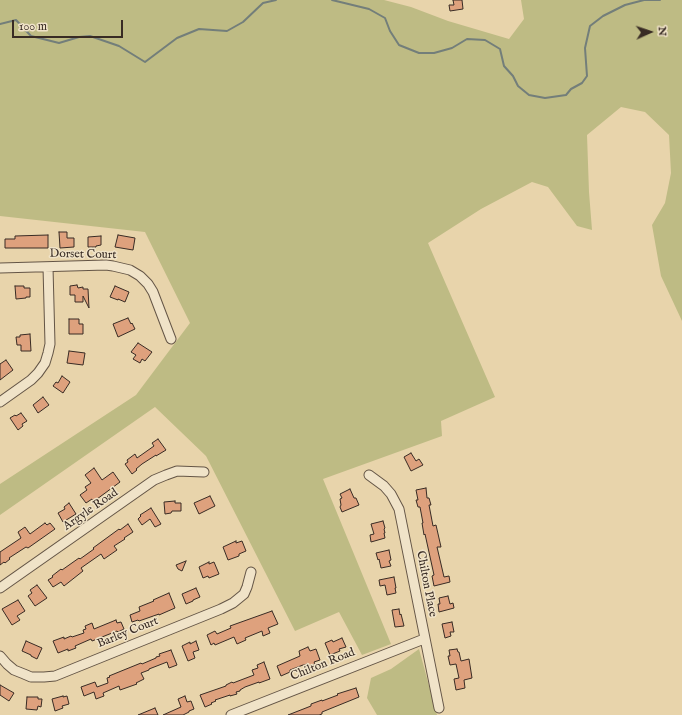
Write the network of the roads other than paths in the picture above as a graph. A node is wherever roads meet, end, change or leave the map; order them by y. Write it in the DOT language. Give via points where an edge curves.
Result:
graph roads {
  1 [pos="48,267"];
  2 [pos="0,268"];
  3 [pos="171,339"];
  4 [pos="0,402"];
  5 [pos="204,472"];
  6 [pos="369,475"];
  7 [pos="252,572"];
  8 [pos="0,588"];
  9 [pos="424,639"];
  10 [pos="0,656"];
  11 [pos="439,708"];
  12 [pos="231,715"];
  1 -- 2 [label="street, Dorset Court"];
  1 -- 3 [label="street, Dorset Court" via="113,266 134,272 153,292"];
  1 -- 4 [label="street" via="50,344 45,363 30,380"];
  5 -- 8 [label="street, Argyle Road" via="177,472 154,480"];
  6 -- 9 [label="street, Chilton Place" via="384,486 399,509"];
  7 -- 10 [label="street, Barley Court" via="244,594 221,609 55,676 31,677 14,670"];
  9 -- 11 [label="street, Chilton Place"];
  9 -- 12 [label="street, Chilton Road"];
}
